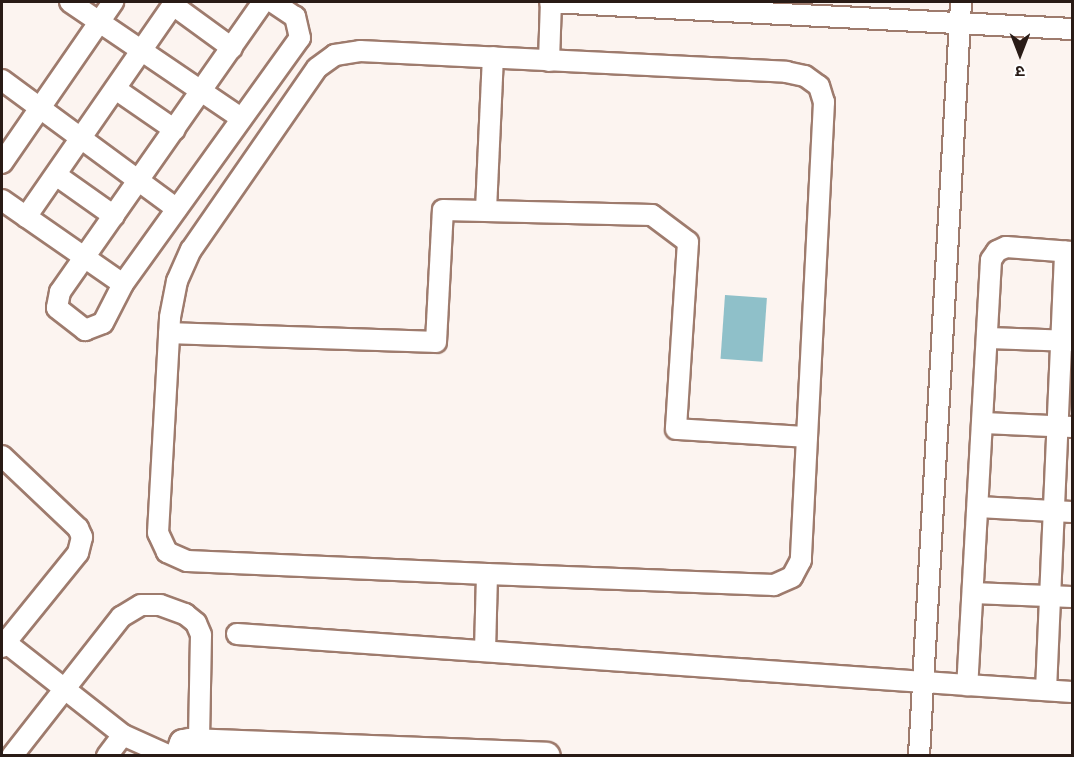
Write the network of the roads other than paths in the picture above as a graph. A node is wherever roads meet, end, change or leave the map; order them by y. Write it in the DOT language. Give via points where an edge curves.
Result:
graph roads {
  1 [pos="70,2"];
  2 [pos="113,2"];
  3 [pos="263,2"];
  4 [pos="273,2"];
  5 [pos="550,2"];
  6 [pos="962,2"];
  7 [pos="174,3"];
  8 [pos="99,22"];
  9 [pos="960,24"];
  10 [pos="1072,29"];
  11 [pos="232,48"];
  12 [pos="144,52"];
  13 [pos="493,57"];
  14 [pos="549,61"];
  15 [pos="2,80"];
  16 [pos="117,90"];
  17 [pos="202,92"];
  18 [pos="39,107"];
  19 [pos="241,118"];
  20 [pos="175,130"];
  21 [pos="81,139"];
  22 [pos="2,163"];
  23 [pos="56,175"];
  24 [pos="139,181"];
  25 [pos="2,200"];
  26 [pos="177,209"];
  27 [pos="486,210"];
  28 [pos="114,216"];
  29 [pos="26,217"];
  30 [pos="1069,252"];
  31 [pos="85,258"];
  32 [pos="123,284"];
  33 [pos="169,333"];
  34 [pos="989,338"];
  35 [pos="1067,340"];
  36 [pos="984,423"];
  37 [pos="1065,427"];
  38 [pos="807,437"];
  39 [pos="2,456"];
  40 [pos="978,507"];
  41 [pos="1063,511"];
  42 [pos="487,574"];
  43 [pos="973,593"];
  44 [pos="1049,596"];
  45 [pos="1072,597"];
  46 [pos="237,634"];
  47 [pos="5,636"];
  48 [pos="485,651"];
  49 [pos="923,681"];
  50 [pos="967,686"];
  51 [pos="65,688"];
  52 [pos="1046,690"];
  53 [pos="1072,692"];
  54 [pos="123,735"];
  55 [pos="189,749"];
  56 [pos="12,756"];
  57 [pos="107,756"];
  58 [pos="170,756"];
  59 [pos="546,756"];
  60 [pos="919,756"];
  1 -- 8 [label="street"];
  2 -- 8 [label="street"];
  3 -- 11 [label="street"];
  4 -- 19 [label="street" via="295,17 300,38"];
  5 -- 9 [label="street"];
  5 -- 14 [label="street"];
  6 -- 9 [label="street"];
  7 -- 11 [label="street"];
  7 -- 12 [label="street"];
  8 -- 12 [label="street"];
  8 -- 18 [label="street"];
  9 -- 10 [label="street"];
  9 -- 49 [label="street"];
  11 -- 17 [label="street"];
  12 -- 16 [label="street"];
  12 -- 17 [label="street"];
  13 -- 14 [label="street"];
  13 -- 27 [label="street"];
  13 -- 33 [label="street" via="360,51 335,55 317,68 191,250 177,281"];
  14 -- 38 [label="street" via="786,72 805,76 819,86 824,102"];
  15 -- 18 [label="street"];
  16 -- 20 [label="street"];
  16 -- 21 [label="street"];
  17 -- 19 [label="street"];
  17 -- 20 [label="street"];
  18 -- 21 [label="street"];
  18 -- 22 [label="street"];
  19 -- 26 [label="street"];
  20 -- 24 [label="street"];
  21 -- 23 [label="street"];
  21 -- 24 [label="street"];
  23 -- 28 [label="street"];
  23 -- 29 [label="street"];
  24 -- 26 [label="street"];
  24 -- 28 [label="street"];
  25 -- 29 [label="street"];
  26 -- 32 [label="street"];
  27 -- 33 [label="street" via="443,210 436,342"];
  27 -- 38 [label="street" via="652,215 688,242 676,429"];
  28 -- 31 [label="street"];
  29 -- 31 [label="street"];
  30 -- 34 [label="street" via="1006,247 996,251 991,260"];
  30 -- 35 [label="street"];
  31 -- 32 [label="street"];
  31 -- 32 [label="street" via="60,292 57,309 63,315 85,330 96,328"];
  33 -- 42 [label="street" via="158,533 167,552 187,561"];
  34 -- 35 [label="street"];
  34 -- 36 [label="street"];
  35 -- 37 [label="street"];
  36 -- 37 [label="street"];
  36 -- 40 [label="street"];
  37 -- 41 [label="street"];
  38 -- 42 [label="street" via="801,560 792,577 774,585"];
  39 -- 47 [label="street" via="78,528 82,537 78,553"];
  40 -- 41 [label="street"];
  40 -- 43 [label="street"];
  41 -- 44 [label="street"];
  42 -- 48 [label="street"];
  43 -- 44 [label="street"];
  43 -- 50 [label="street"];
  44 -- 45 [label="street"];
  44 -- 52 [label="street"];
  46 -- 48 [label="street"];
  47 -- 51 [label="street"];
  48 -- 49 [label="street"];
  49 -- 50 [label="street"];
  49 -- 60 [label="street"];
  50 -- 52 [label="street"];
  51 -- 54 [label="street"];
  51 -- 55 [label="street" via="130,609 141,604 160,605 185,614 196,623 201,635"];
  51 -- 56 [label="street"];
  52 -- 53 [label="street"];
  54 -- 57 [label="street"];
  54 -- 58 [label="street"];
  55 -- 59 [label="street"];
}
